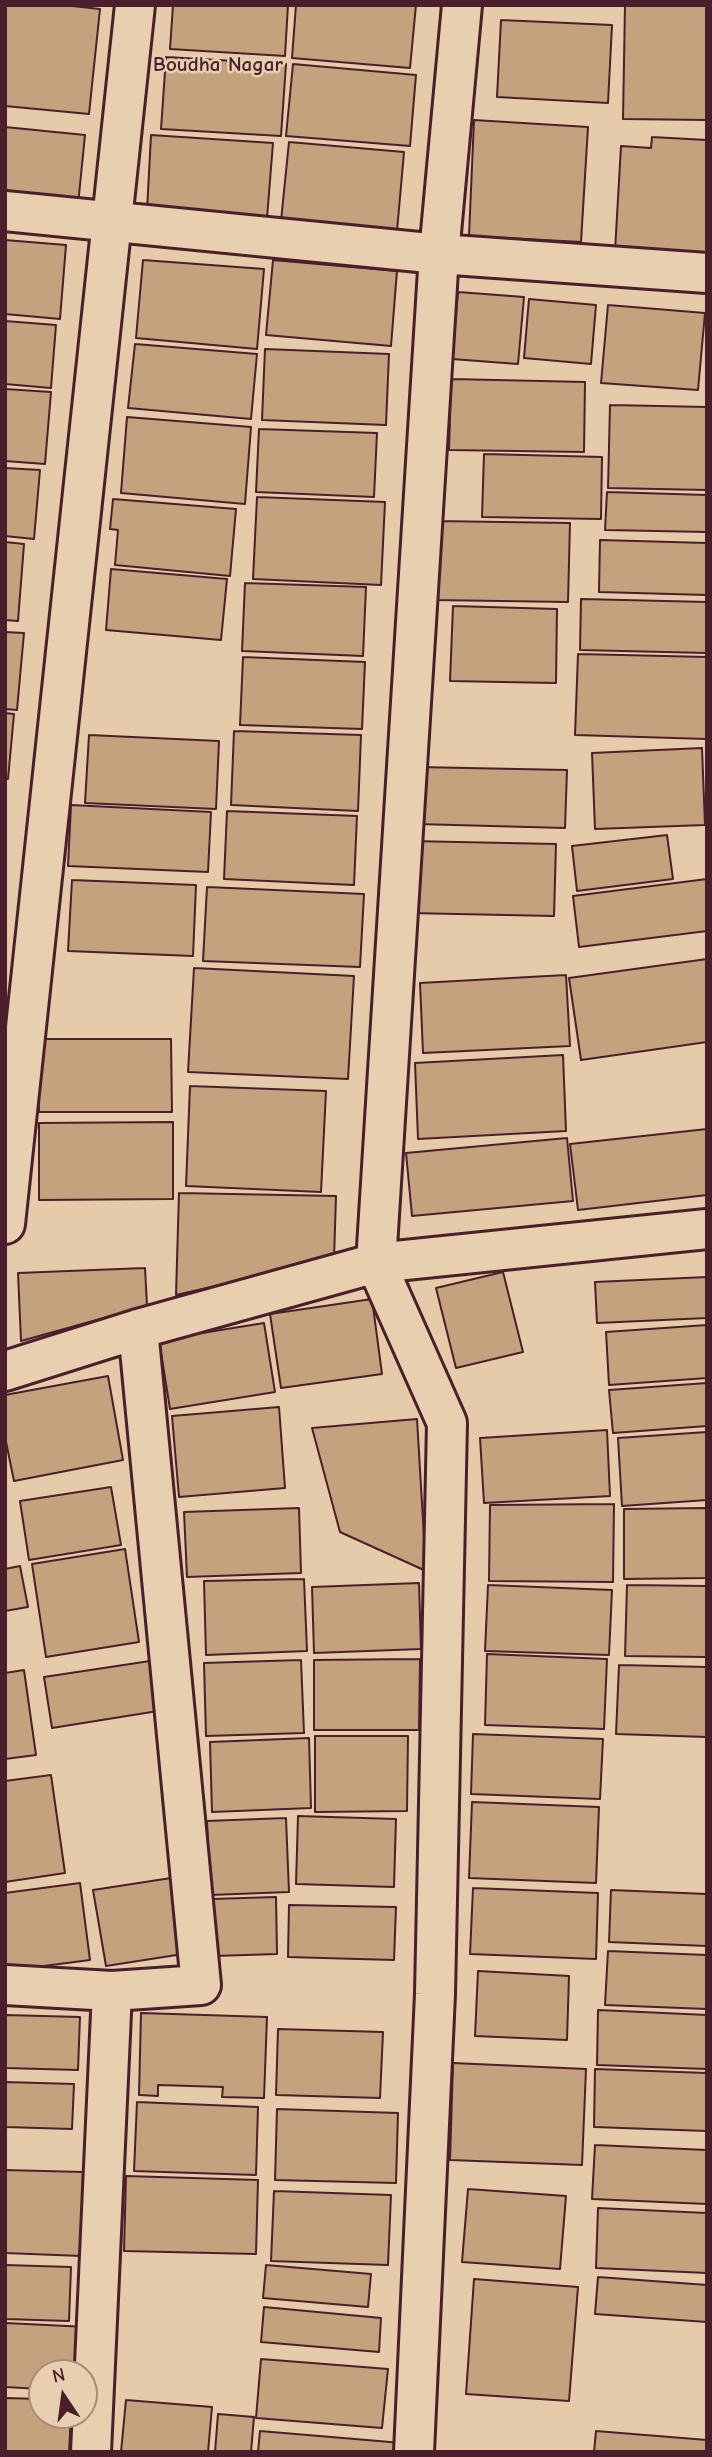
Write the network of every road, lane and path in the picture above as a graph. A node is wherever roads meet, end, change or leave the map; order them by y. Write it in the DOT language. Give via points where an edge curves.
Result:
graph roads {
  1 [pos="135,5"];
  2 [pos="462,5"];
  3 [pos="5,211"];
  4 [pos="113,220"];
  5 [pos="439,254"];
  6 [pos="707,273"];
  7 [pos="5,1224"];
  8 [pos="707,1229"];
  9 [pos="376,1263"];
  10 [pos="138,1329"];
  11 [pos="5,1371"];
  12 [pos="5,1985"];
  13 [pos="112,1991"];
  14 [pos="90,2452"];
  15 [pos="414,2452"];
  1 -- 4 [label="street"];
  2 -- 5 [label="street"];
  3 -- 4 [label="street"];
  4 -- 5 [label="street"];
  4 -- 7 [label="street"];
  5 -- 6 [label="street"];
  5 -- 9 [label="street"];
  8 -- 9 [label="street"];
  9 -- 10 [label="street"];
  9 -- 15 [label="street" via="447,1423 435,1994"];
  10 -- 11 [label="street"];
  10 -- 13 [label="street" via="201,1985"];
  12 -- 13 [label="street"];
  13 -- 14 [label="street"];
}
